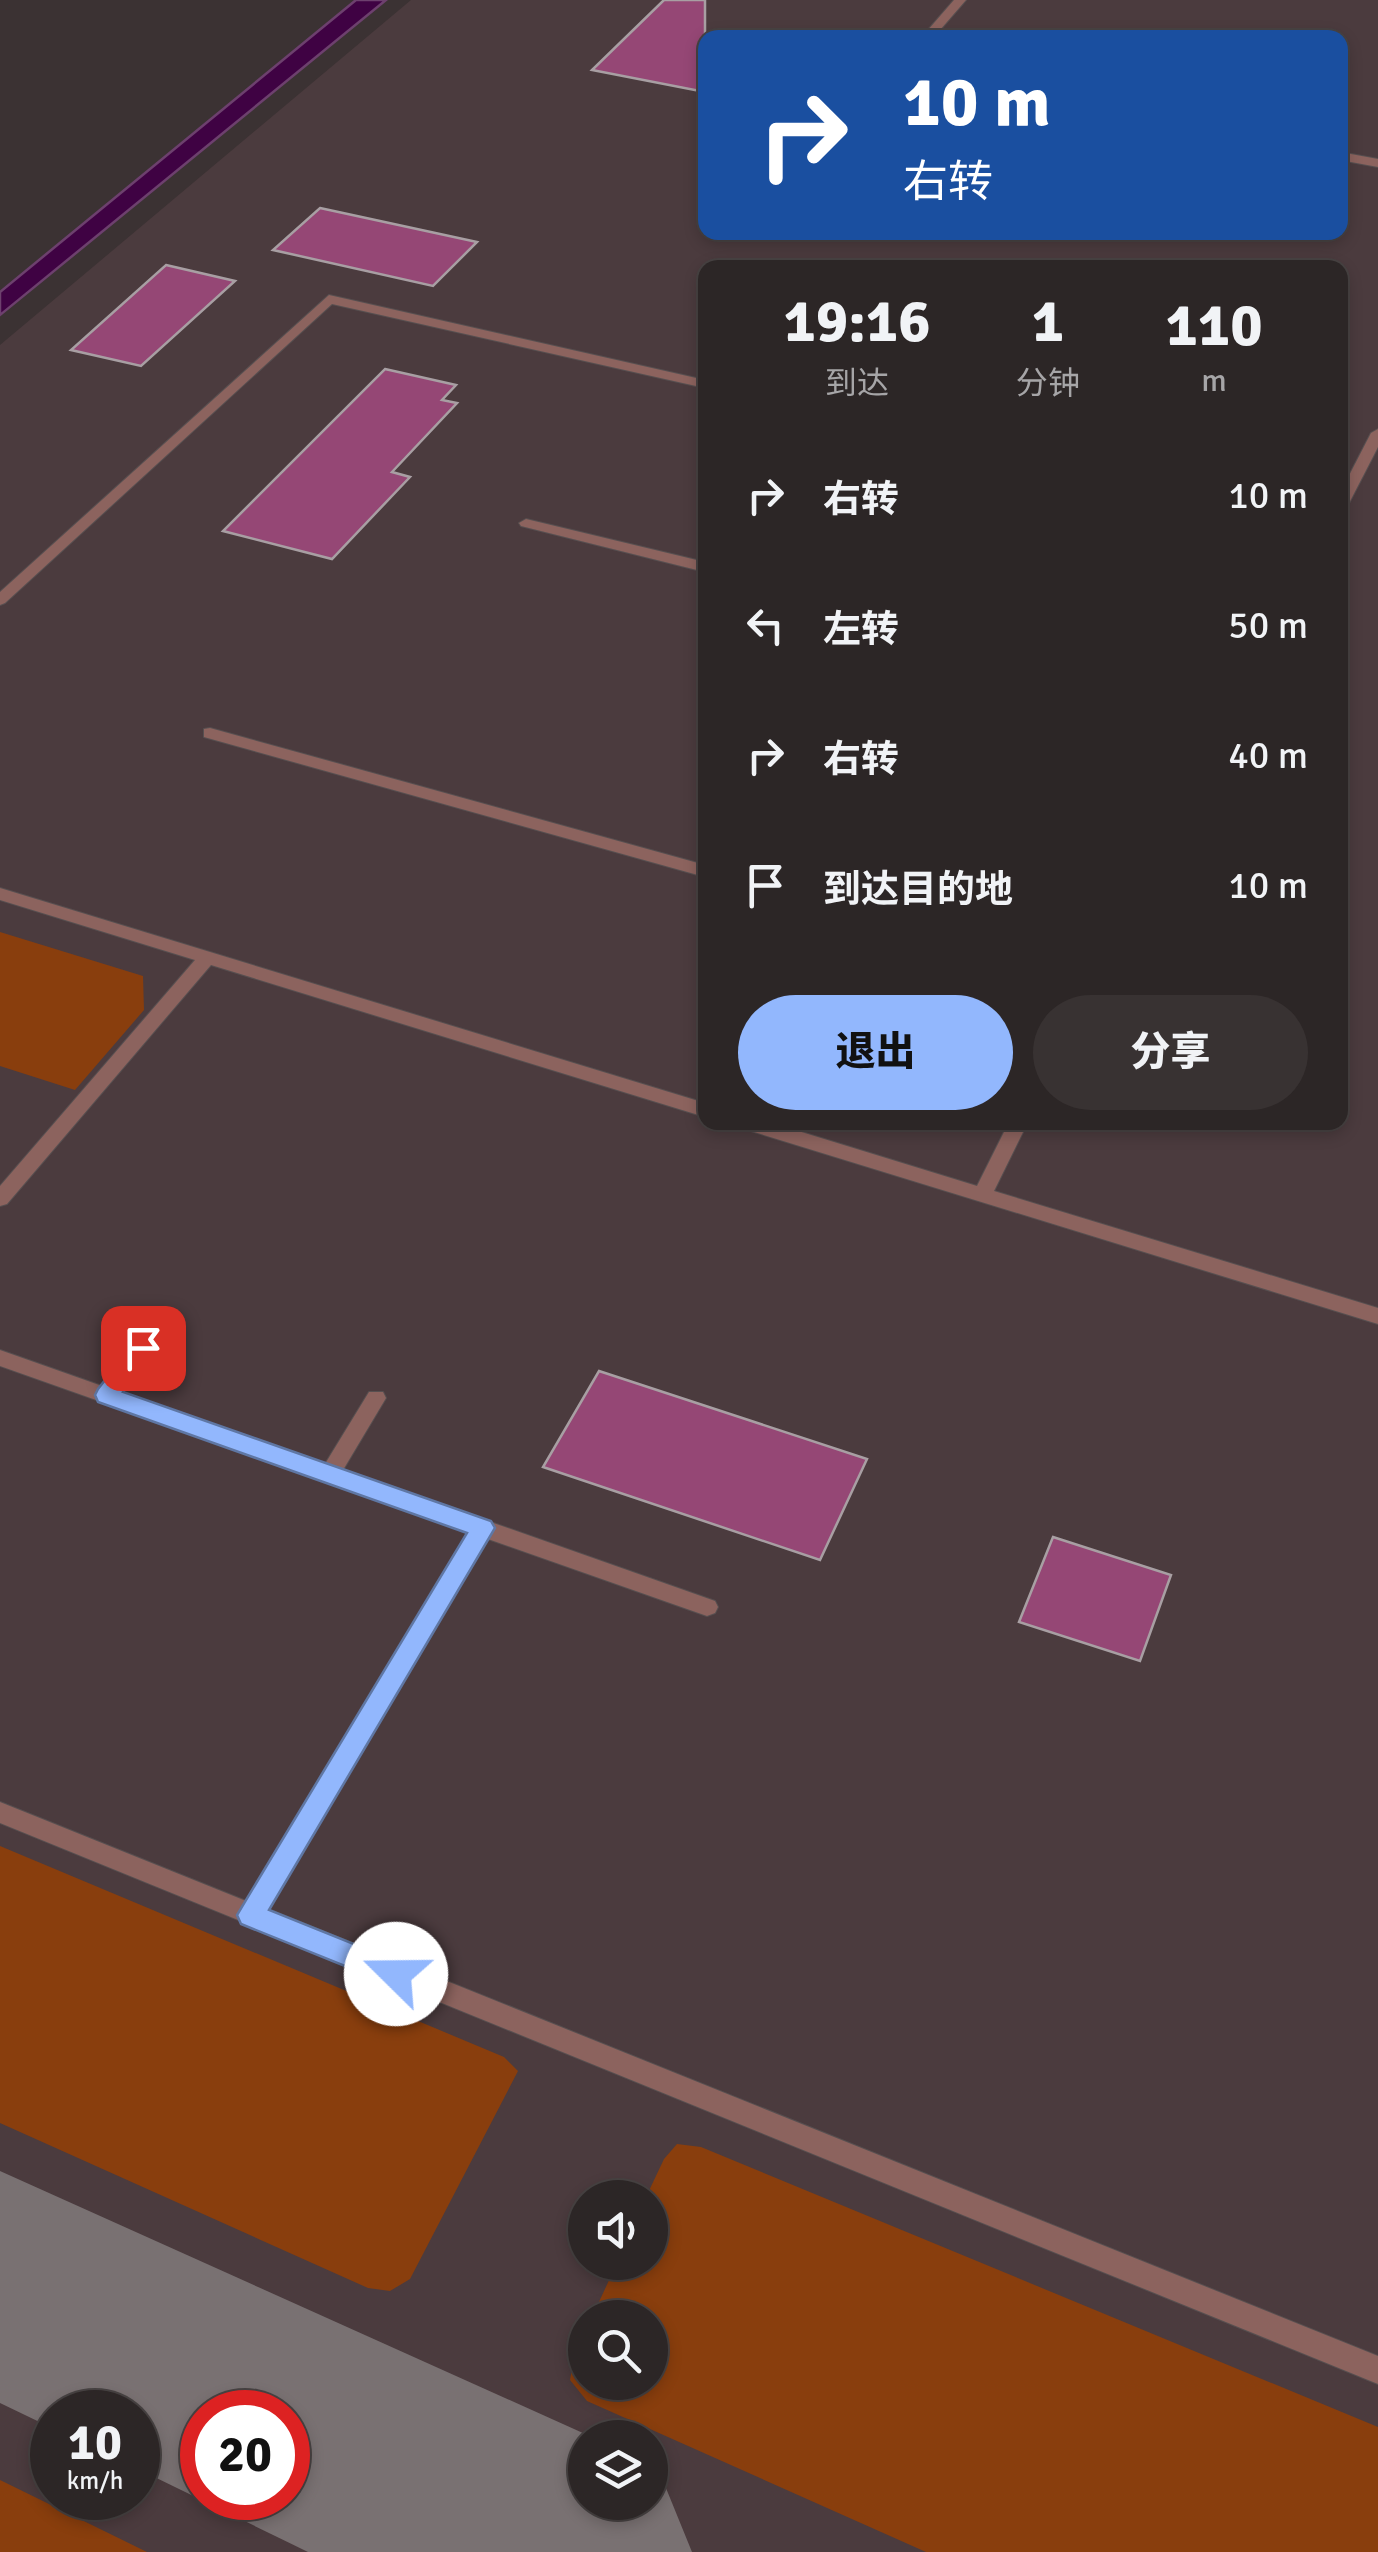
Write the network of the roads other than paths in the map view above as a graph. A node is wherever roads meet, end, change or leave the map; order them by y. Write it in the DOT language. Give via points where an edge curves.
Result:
graph roads {
  1 [pos="960,0"];
  2 [pos="933,30"];
  3 [pos="1348,157"];
  4 [pos="1378,163"];
  5 [pos="698,382"];
  6 [pos="1378,434"];
  7 [pos="1348,491"];
  8 [pos="526,523"];
  9 [pos="698,565"];
  10 [pos="0,600"];
  11 [pos="210,733"];
  12 [pos="698,869"];
  13 [pos="0,894"];
  14 [pos="207,958"];
  15 [pos="698,1108"];
  16 [pos="771,1130"];
  17 [pos="1016,1130"];
  18 [pos="982,1195"];
  19 [pos="0,1199"];
  20 [pos="1378,1316"];
  21 [pos="162,1324"];
  22 [pos="0,1358"];
  23 [pos="107,1395"];
  24 [pos="376,1398"];
  25 [pos="330,1473"];
  26 [pos="482,1528"];
  27 [pos="707,1607"];
  28 [pos="0,1812"];
  29 [pos="251,1915"];
  30 [pos="1378,2370"];
  1 -- 2 [label="lane"];
  3 -- 4 [label="lane"];
  5 -- 10 [label="lane" via="329,299"];
  6 -- 7 [label="lane"];
  8 -- 9 [label="lane"];
  11 -- 12 [label="lane"];
  13 -- 14 [label="lane"];
  14 -- 15 [label="lane"];
  14 -- 19 [label="lane"];
  16 -- 18 [label="lane"];
  17 -- 18 [label="lane"];
  18 -- 20 [label="lane"];
  21 -- 23 [label="lane"];
  22 -- 23 [label="lane"];
  23 -- 25 [label="lane"];
  24 -- 25 [label="lane"];
  25 -- 26 [label="lane"];
  26 -- 27 [label="lane"];
  26 -- 29 [label="lane"];
  28 -- 29 [label="lane"];
  29 -- 30 [label="lane"];
}
